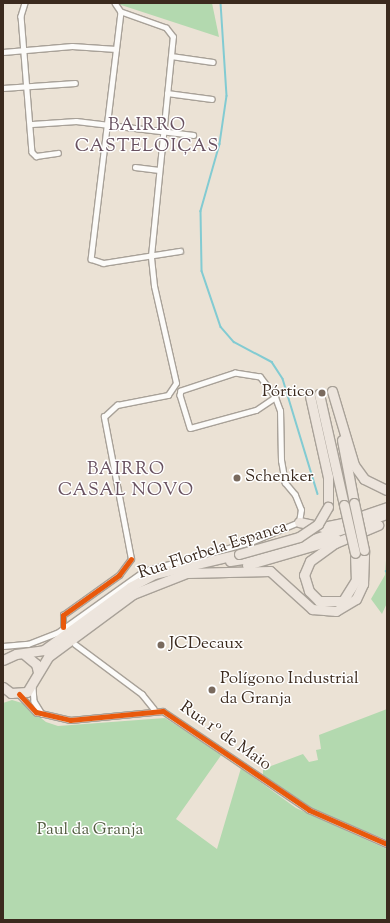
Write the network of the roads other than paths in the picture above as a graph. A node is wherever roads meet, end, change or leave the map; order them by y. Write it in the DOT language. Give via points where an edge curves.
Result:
graph roads {
  1 [pos="24,3"];
  2 [pos="116,3"];
  3 [pos="121,12"];
  4 [pos="116,49"];
  5 [pos="24,50"];
  6 [pos="3,52"];
  7 [pos="171,56"];
  8 [pos="213,62"];
  9 [pos="75,83"];
  10 [pos="28,86"];
  11 [pos="3,88"];
  12 [pos="167,93"];
  13 [pos="212,99"];
  14 [pos="32,124"];
  15 [pos="107,126"];
  16 [pos="163,132"];
  17 [pos="193,136"];
  18 [pos="58,154"];
  19 [pos="135,167"];
  20 [pos="159,170"];
  21 [pos="180,251"];
  22 [pos="151,256"];
  23 [pos="332,391"];
  24 [pos="275,397"];
  25 [pos="342,428"];
  26 [pos="387,490"];
  27 [pos="387,508"];
  28 [pos="387,514"];
  29 [pos="299,522"];
  30 [pos="387,522"];
  31 [pos="378,525"];
  32 [pos="359,552"];
  33 [pos="170,569"];
  34 [pos="221,571"];
  35 [pos="63,627"];
  36 [pos="75,644"];
  37 [pos="3,646"];
  38 [pos="24,654"];
  39 [pos="3,660"];
  40 [pos="38,672"];
  41 [pos="3,687"];
  42 [pos="33,687"];
  43 [pos="19,694"];
  44 [pos="154,709"];
  45 [pos="42,714"];
  46 [pos="387,844"];
  1 -- 5 [label="street" via="21,16"];
  2 -- 3 [label="street"];
  3 -- 4 [label="street"];
  3 -- 7 [label="street" via="171,32"];
  4 -- 5 [label="street" via="72,46"];
  4 -- 15 [label="street"];
  5 -- 6 [label="street"];
  5 -- 10 [label="street"];
  7 -- 8 [label="street"];
  7 -- 12 [label="street"];
  9 -- 10 [label="street"];
  10 -- 11 [label="street"];
  10 -- 14 [label="street"];
  12 -- 13 [label="street"];
  12 -- 16 [label="street"];
  14 -- 15 [label="street" via="63,121"];
  14 -- 18 [label="street" via="32,152 36,156"];
  15 -- 16 [label="street"];
  15 -- 22 [label="street" via="91,259 103,263"];
  16 -- 17 [label="street"];
  16 -- 20 [label="street"];
  19 -- 20 [label="street"];
  20 -- 22 [label="street"];
  21 -- 22 [label="street"];
  22 -- 35 [label="street" via="154,286 176,383 168,395 117,405 104,416 131,558 119,575 63,615"];
  23 -- 25 [label="highway"];
  24 -- 24 [label="street" via="260,377 243,372 181,391 180,395 190,428 256,410"];
  24 -- 29 [label="street" via="280,411 284,476 301,510"];
  25 -- 26 [label="highway" via="361,475 377,488"];
  25 -- 32 [label="highway, bridge" via="345,468 354,503"];
  27 -- 29 [label="highway" via="323,527"];
  28 -- 33 [label="highway" via="267,555"];
  29 -- 35 [label="street, Rua Florbela Espanca" via="251,542 144,571"];
  30 -- 31 [label="highway"];
  31 -- 32 [label="highway" via="335,544 310,562 304,575 309,591 319,600 343,601 356,580"];
  31 -- 34 [label="highway" via="268,561"];
  32 -- 33 [label="highway, bridge" via="314,395 328,477 328,507 318,524 299,537"];
  32 -- 34 [label="highway" via="363,584 356,599 336,611 312,608 270,571"];
  33 -- 38 [label="highway" via="130,587 44,650"];
  34 -- 40 [label="highway" via="187,574 133,594 48,657"];
  35 -- 37 [label="street, Rua Florbela Espanca" via="28,644"];
  36 -- 44 [label="street" via="142,694"];
  38 -- 39 [label="highway" via="16,654"];
  38 -- 40 [label="highway" via="36,664"];
  40 -- 42 [label="highway"];
  41 -- 43 [label="highway"];
  42 -- 43 [label="highway"];
  42 -- 45 [label="street" via="34,700"];
  43 -- 45 [label="street, Rua 1º de Maio"];
  44 -- 45 [label="street, Rua 1º de Maio" via="70,720"];
  44 -- 46 [label="street, Rua 1º de Maio" via="176,719 309,810"];
}
